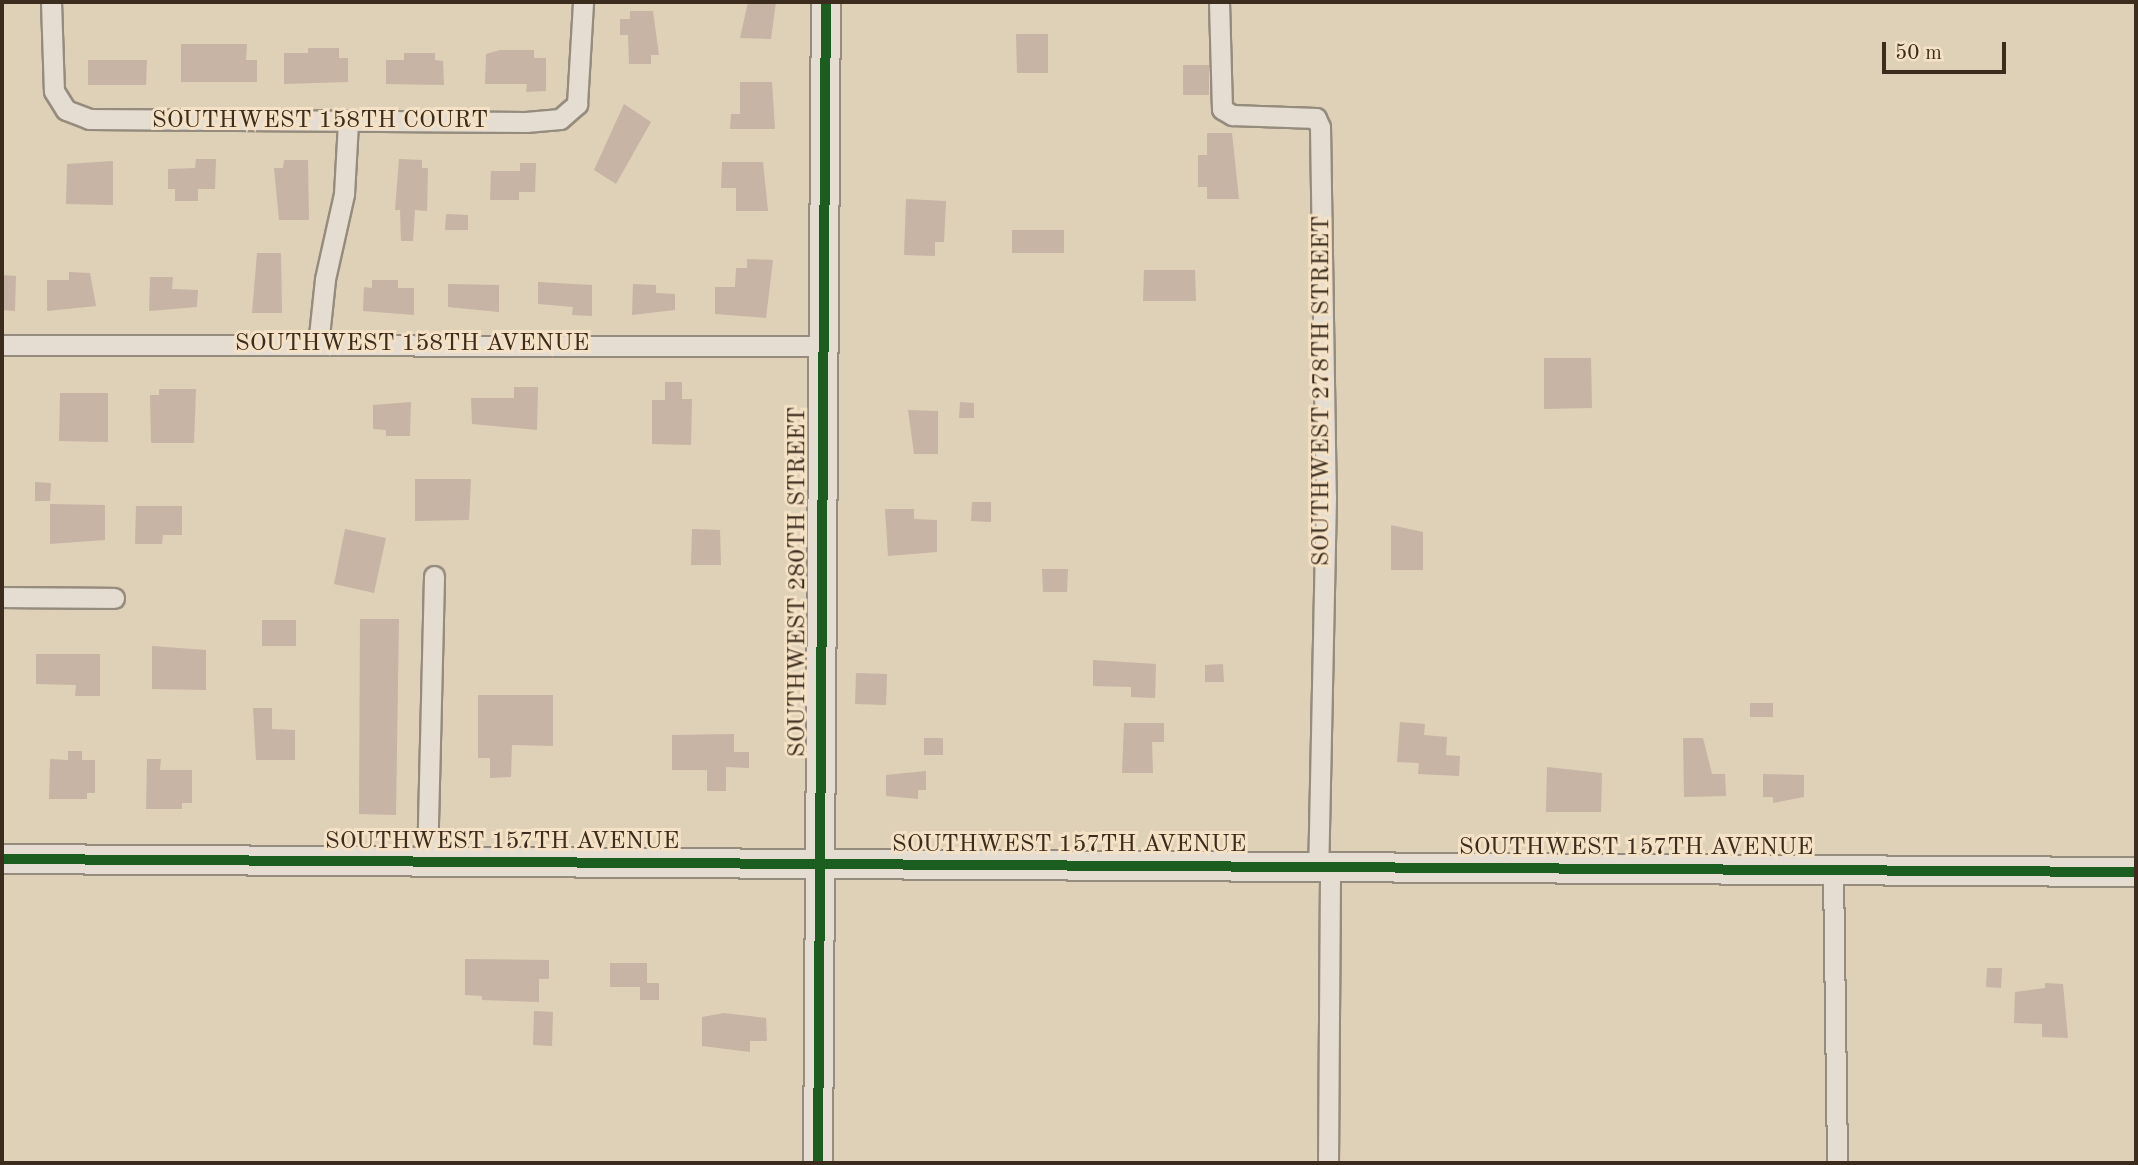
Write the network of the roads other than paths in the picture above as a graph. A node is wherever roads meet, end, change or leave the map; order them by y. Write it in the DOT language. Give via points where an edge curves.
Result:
graph roads {
  1 [pos="51,2"];
  2 [pos="583,2"];
  3 [pos="826,2"];
  4 [pos="1219,2"];
  5 [pos="348,122"];
  6 [pos="2,345"];
  7 [pos="318,345"];
  8 [pos="821,346"];
  9 [pos="434,576"];
  10 [pos="2,597"];
  11 [pos="114,598"];
  12 [pos="2,859"];
  13 [pos="427,864"];
  14 [pos="819,866"];
  15 [pos="1324,867"];
  16 [pos="1833,872"];
  17 [pos="2136,873"];
  18 [pos="818,1163"];
  19 [pos="1328,1163"];
  20 [pos="1836,1163"];
  1 -- 5 [label="street, SOUTHWEST 158TH COURT" via="52,78 66,110 101,121"];
  2 -- 5 [label="street, SOUTHWEST 158TH COURT" via="582,86 573,110 539,122"];
  3 -- 8 [label="street, SOUTHWEST 280TH STREET"];
  4 -- 15 [label="street, SOUTHWEST 278TH STREET" via="1222,109 1232,115 1316,118 1321,127 1326,496"];
  5 -- 7 [label="street" via="344,194 322,297"];
  6 -- 7 [label="street, SOUTHWEST 158TH AVENUE"];
  7 -- 8 [label="street, SOUTHWEST 158TH AVENUE"];
  8 -- 14 [label="street, SOUTHWEST 280TH STREET"];
  9 -- 13 [label="street"];
  10 -- 11 [label="street"];
  12 -- 13 [label="street, SOUTHWEST 157TH AVENUE"];
  13 -- 14 [label="street, SOUTHWEST 157TH AVENUE"];
  14 -- 15 [label="street, SOUTHWEST 157TH AVENUE"];
  14 -- 18 [label="street, SOUTHWEST 280TH STREET"];
  15 -- 16 [label="street, SOUTHWEST 157TH AVENUE"];
  15 -- 19 [label="street"];
  16 -- 17 [label="street, SOUTHWEST 157TH AVENUE"];
  16 -- 20 [label="street"];
}
